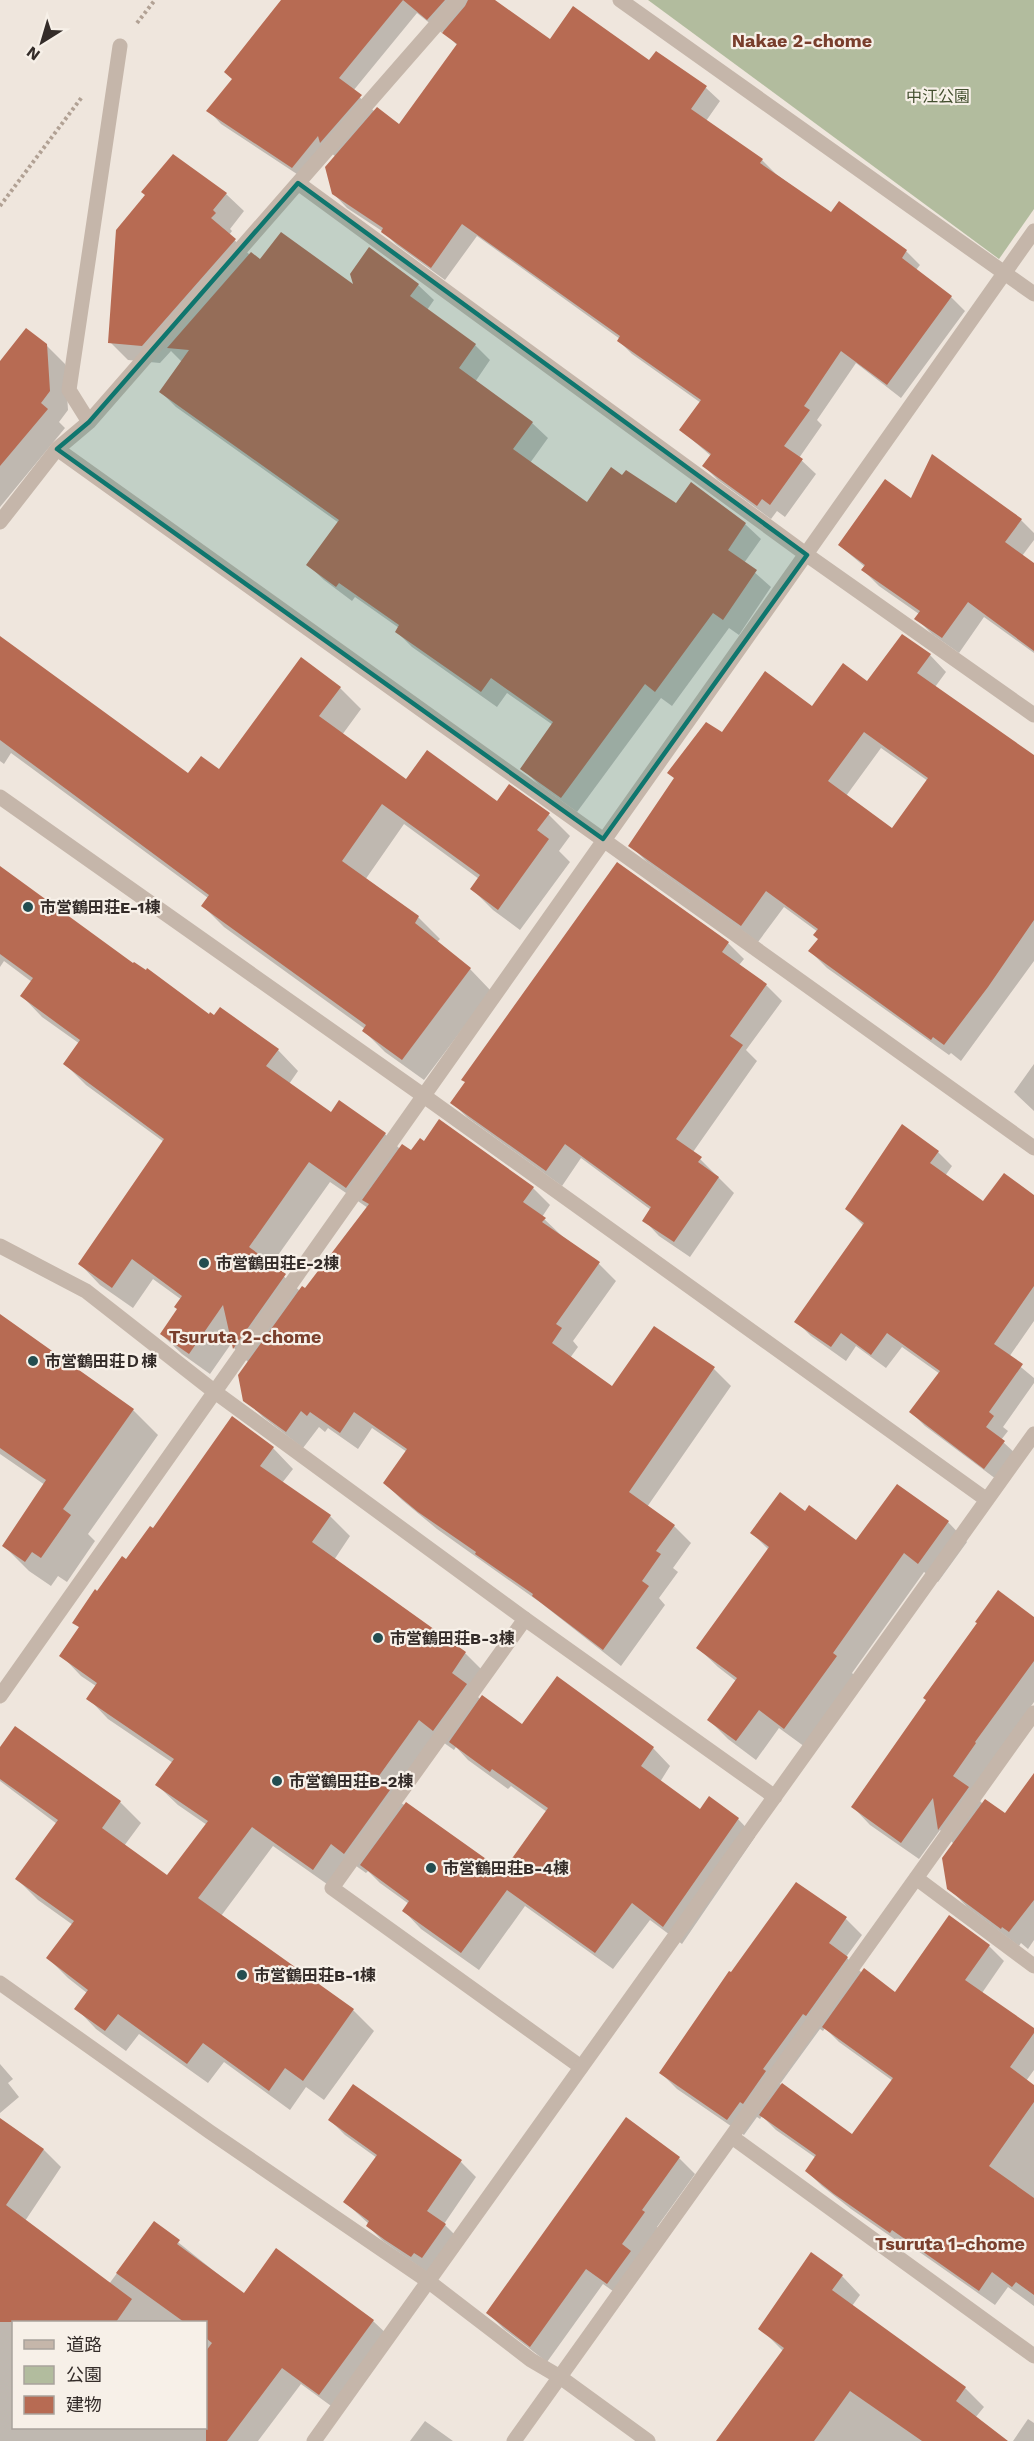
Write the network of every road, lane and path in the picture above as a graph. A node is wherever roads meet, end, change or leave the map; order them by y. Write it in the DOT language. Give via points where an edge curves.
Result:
graph roads {
  1 [pos="154,0"];
  2 [pos="458,0"];
  3 [pos="620,0"];
  4 [pos="120,46"];
  5 [pos="85,93"];
  6 [pos="298,183"];
  7 [pos="0,206"];
  8 [pos="1034,231"];
  9 [pos="1005,273"];
  10 [pos="1034,294"];
  11 [pos="89,422"];
  12 [pos="57,449"];
  13 [pos="0,522"];
  14 [pos="807,555"];
  15 [pos="1034,716"];
  16 [pos="0,796"];
  17 [pos="603,838"];
  18 [pos="424,1096"];
  19 [pos="1034,1148"];
  20 [pos="0,1246"];
  21 [pos="214,1392"];
  22 [pos="1034,1434"];
  23 [pos="987,1500"];
  24 [pos="525,1619"];
  25 [pos="0,1696"];
  26 [pos="1034,1713"];
  27 [pos="775,1797"];
  28 [pos="916,1878"];
  29 [pos="1034,1966"];
  30 [pos="0,1983"];
  31 [pos="581,2067"];
  32 [pos="732,2137"];
  33 [pos="428,2282"];
  34 [pos="1034,2356"];
  35 [pos="560,2377"];
  36 [pos="314,2441"];
  37 [pos="514,2441"];
  38 [pos="648,2441"];
  1 -- 4 [label="path"];
  2 -- 6 [label="street"];
  3 -- 9 [label="street"];
  4 -- 11 [label="street" via="69,390"];
  5 -- 7 [label="path"];
  6 -- 11 [label="street"];
  6 -- 14 [label="street"];
  8 -- 9 [label="street"];
  9 -- 10 [label="street"];
  9 -- 14 [label="street"];
  11 -- 12 [label="street"];
  12 -- 13 [label="street"];
  12 -- 17 [label="street"];
  14 -- 15 [label="street"];
  14 -- 17 [label="street"];
  16 -- 18 [label="street"];
  17 -- 18 [label="street"];
  17 -- 19 [label="street"];
  18 -- 21 [label="street"];
  18 -- 23 [label="street"];
  20 -- 21 [label="street" via="86,1291"];
  21 -- 24 [label="street"];
  21 -- 25 [label="street"];
  22 -- 23 [label="street"];
  23 -- 27 [label="street"];
  24 -- 27 [label="street"];
  24 -- 31 [label="street" via="332,1888"];
  26 -- 28 [label="street"];
  27 -- 31 [label="street"];
  28 -- 29 [label="street"];
  28 -- 32 [label="street"];
  30 -- 33 [label="street"];
  31 -- 33 [label="street"];
  32 -- 34 [label="street"];
  32 -- 35 [label="street"];
  33 -- 35 [label="street" via="531,2360"];
  33 -- 36 [label="street"];
  35 -- 37 [label="street"];
  35 -- 38 [label="street"];
}
